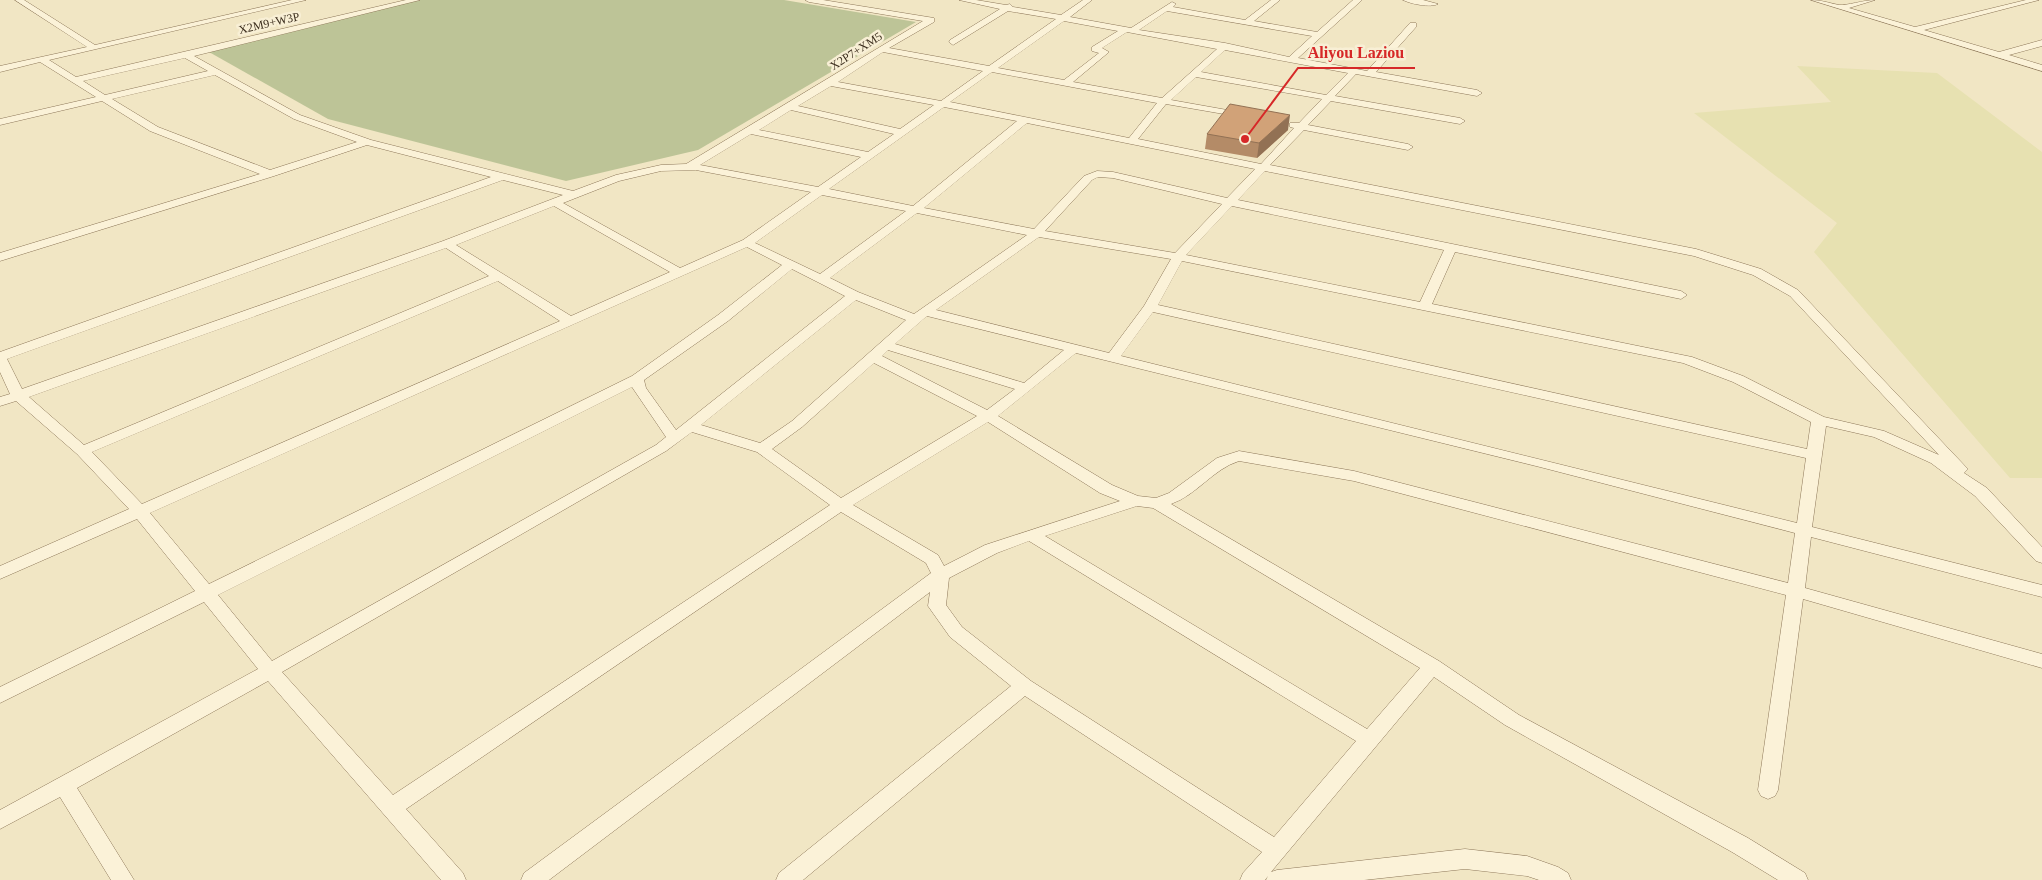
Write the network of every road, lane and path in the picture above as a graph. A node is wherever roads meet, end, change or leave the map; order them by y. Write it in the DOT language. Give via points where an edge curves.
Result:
graph roads {
  1 [pos="19,0"];
  2 [pos="302,0"];
  3 [pos="375,0"];
  4 [pos="416,0"];
  5 [pos="809,0"];
  6 [pos="963,0"];
  7 [pos="1020,0"];
  8 [pos="1088,0"];
  9 [pos="1177,0"];
  10 [pos="1276,0"];
  11 [pos="1358,0"];
  12 [pos="1407,0"];
  13 [pos="1815,0"];
  14 [pos="1871,0"];
  15 [pos="2034,0"];
  16 [pos="1434,4"];
  17 [pos="391,7"];
  18 [pos="1008,7"];
  19 [pos="1165,8"];
  20 [pos="1840,8"];
  21 [pos="1065,18"];
  22 [pos="1246,23"];
  23 [pos="1413,25"];
  24 [pos="1130,29"];
  25 [pos="1914,30"];
  26 [pos="1318,35"];
  27 [pos="953,42"];
  28 [pos="2042,43"];
  29 [pos="1225,46"];
  30 [pos="93,47"];
  31 [pos="881,49"];
  32 [pos="186,55"];
  33 [pos="2000,55"];
  34 [pos="41,59"];
  35 [pos="1292,59"];
  36 [pos="1,67"];
  37 [pos="2042,68"];
  38 [pos="993,69"];
  39 [pos="1354,71"];
  40 [pos="216,72"];
  41 [pos="1194,74"];
  42 [pos="1369,74"];
  43 [pos="74,80"];
  44 [pos="830,83"];
  45 [pos="1066,83"];
  46 [pos="1477,93"];
  47 [pos="103,98"];
  48 [pos="1328,98"];
  49 [pos="1164,101"];
  50 [pos="944,104"];
  51 [pos="789,107"];
  52 [pos="1254,118"];
  53 [pos="1025,120"];
  54 [pos="1460,121"];
  55 [pos="0,122"];
  56 [pos="1282,123"];
  57 [pos="1300,127"];
  58 [pos="750,131"];
  59 [pos="903,133"];
  60 [pos="1131,141"];
  61 [pos="367,142"];
  62 [pos="1408,147"];
  63 [pos="871,156"];
  64 [pos="689,167"];
  65 [pos="1262,168"];
  66 [pos="270,174"];
  67 [pos="503,176"];
  68 [pos="821,191"];
  69 [pos="573,194"];
  70 [pos="554,202"];
  71 [pos="1229,202"];
  72 [pos="916,209"];
  73 [pos="1037,233"];
  74 [pos="747,243"];
  75 [pos="448,244"];
  76 [pos="1451,247"];
  77 [pos="0,257"];
  78 [pos="1178,257"];
  79 [pos="791,264"];
  80 [pos="680,272"];
  81 [pos="499,276"];
  82 [pos="821,279"];
  83 [pos="854,295"];
  84 [pos="1680,295"];
  85 [pos="1150,307"];
  86 [pos="1424,307"];
  87 [pos="921,316"];
  88 [pos="570,321"];
  89 [pos="886,345"];
  90 [pos="1074,348"];
  91 [pos="0,357"];
  92 [pos="874,357"];
  93 [pos="1112,358"];
  94 [pos="637,379"];
  95 [pos="1026,388"];
  96 [pos="18,395"];
  97 [pos="0,402"];
  98 [pos="988,416"];
  99 [pos="1819,420"];
  100 [pos="689,426"];
  101 [pos="674,438"];
  102 [pos="762,449"];
  103 [pos="82,451"];
  104 [pos="1814,455"];
  105 [pos="1982,492"];
  106 [pos="1136,501"];
  107 [pos="1157,503"];
  108 [pos="841,505"];
  109 [pos="140,511"];
  110 [pos="1804,530"];
  111 [pos="1031,535"];
  112 [pos="2042,557"];
  113 [pos="0,573"];
  114 [pos="941,575"];
  115 [pos="1795,591"];
  116 [pos="2042,591"];
  117 [pos="206,592"];
  118 [pos="2042,661"];
  119 [pos="1432,666"];
  120 [pos="270,671"];
  121 [pos="1024,686"];
  122 [pos="0,696"];
  123 [pos="1370,740"];
  124 [pos="64,785"];
  125 [pos="1768,790"];
  126 [pos="391,808"];
  127 [pos="0,820"];
  128 [pos="1277,850"];
  129 [pos="123,880"];
  130 [pos="456,880"];
  131 [pos="532,880"];
  132 [pos="787,880"];
  133 [pos="1251,880"];
  134 [pos="1277,880"];
  135 [pos="1560,880"];
  136 [pos="1797,880"];
  1 -- 30 [label="street"];
  2 -- 30 [label="street"];
  3 -- 17 [label="street"];
  4 -- 17 [label="street, X2M9+W3P"];
  5 -- 31 [label="street, X2P7+XM5" via="931,20"];
  6 -- 18 [label="street"];
  7 -- 18 [label="street"];
  8 -- 21 [label="street"];
  9 -- 19 [label="street"];
  10 -- 22 [label="street"];
  11 -- 26 [label="street"];
  12 -- 16 [label="street"];
  13 -- 20 [label="street"];
  14 -- 20 [label="street"];
  15 -- 25 [label="street"];
  17 -- 32 [label="street, X2M9+W3P"];
  18 -- 21 [label="street"];
  18 -- 27 [label="street"];
  19 -- 22 [label="street"];
  19 -- 24 [label="street"];
  20 -- 25 [label="street"];
  21 -- 24 [label="street"];
  21 -- 38 [label="street"];
  22 -- 26 [label="street"];
  23 -- 42 [label="street"];
  24 -- 29 [label="street"];
  24 -- 45 [label="street" via="1095,50 1105,52"];
  25 -- 33 [label="street"];
  26 -- 35 [label="street"];
  28 -- 33 [label="street"];
  29 -- 35 [label="street"];
  29 -- 41 [label="street"];
  30 -- 34 [label="street"];
  31 -- 38 [label="street"];
  31 -- 44 [label="street, X2P7+XM5"];
  32 -- 40 [label="street"];
  32 -- 43 [label="street, X2M9+W3P"];
  33 -- 37 [label="street"];
  34 -- 36 [label="street"];
  34 -- 43 [label="street"];
  35 -- 39 [label="street"];
  38 -- 45 [label="street"];
  38 -- 50 [label="street"];
  39 -- 42 [label="street"];
  39 -- 48 [label="street"];
  40 -- 47 [label="street"];
  40 -- 61 [label="street" via="298,117"];
  41 -- 48 [label="street"];
  41 -- 49 [label="street"];
  42 -- 46 [label="street"];
  43 -- 47 [label="street"];
  44 -- 50 [label="street"];
  44 -- 51 [label="street, X2P7+XM5"];
  45 -- 49 [label="street"];
  47 -- 55 [label="street"];
  47 -- 66 [label="street" via="154,129"];
  48 -- 54 [label="street"];
  48 -- 57 [label="street"];
  49 -- 52 [label="street"];
  49 -- 60 [label="street"];
  50 -- 53 [label="street"];
  50 -- 59 [label="street"];
  51 -- 58 [label="street, X2P7+XM5"];
  51 -- 59 [label="street"];
  53 -- 60 [label="street"];
  53 -- 72 [label="street"];
  56 -- 57 [label="street"];
  57 -- 62 [label="street"];
  57 -- 65 [label="street"];
  58 -- 63 [label="street"];
  58 -- 64 [label="street, X2P7+XM5"];
  59 -- 63 [label="street"];
  60 -- 65 [label="street"];
  61 -- 66 [label="street"];
  61 -- 67 [label="street"];
  63 -- 68 [label="street"];
  64 -- 68 [label="street"];
  64 -- 69 [label="street" via="661,168 616,178"];
  65 -- 71 [label="street"];
  65 -- 105 [label="street" via="1696,253 1757,272 1794,293"];
  66 -- 77 [label="street"];
  67 -- 69 [label="street"];
  67 -- 91 [label="street"];
  68 -- 72 [label="street"];
  68 -- 74 [label="street"];
  69 -- 70 [label="street"];
  70 -- 75 [label="street"];
  70 -- 80 [label="street"];
  71 -- 73 [label="street" via="1097,174 1088,178"];
  71 -- 76 [label="street"];
  71 -- 78 [label="street"];
  72 -- 73 [label="street"];
  72 -- 82 [label="street"];
  73 -- 78 [label="street"];
  73 -- 87 [label="street"];
  74 -- 79 [label="street"];
  74 -- 80 [label="street"];
  75 -- 81 [label="street"];
  75 -- 96 [label="street"];
  76 -- 84 [label="street"];
  76 -- 86 [label="street"];
  78 -- 85 [label="street"];
  78 -- 86 [label="street"];
  79 -- 82 [label="street"];
  79 -- 94 [label="street" via="723,318"];
  80 -- 88 [label="street"];
  81 -- 88 [label="street"];
  81 -- 103 [label="street"];
  82 -- 83 [label="street"];
  83 -- 87 [label="street"];
  83 -- 100 [label="street"];
  85 -- 93 [label="street"];
  85 -- 104 [label="street"];
  86 -- 99 [label="street" via="1687,360 1738,379"];
  87 -- 89 [label="street"];
  87 -- 90 [label="street"];
  88 -- 109 [label="street"];
  89 -- 92 [label="street"];
  89 -- 95 [label="street"];
  90 -- 93 [label="street"];
  90 -- 95 [label="street"];
  91 -- 96 [label="street"];
  92 -- 98 [label="street"];
  92 -- 102 [label="street" via="797,424"];
  93 -- 110 [label="street"];
  94 -- 101 [label="street" via="639,388"];
  94 -- 117 [label="street"];
  95 -- 98 [label="street"];
  96 -- 97 [label="street"];
  96 -- 103 [label="street"];
  98 -- 106 [label="street" via="1106,488"];
  98 -- 108 [label="street"];
  99 -- 104 [label="street"];
  99 -- 105 [label="street" via="1879,434 1936,460"];
  100 -- 101 [label="street"];
  100 -- 102 [label="street"];
  101 -- 120 [label="street"];
  102 -- 108 [label="street"];
  103 -- 109 [label="street"];
  104 -- 110 [label="street"];
  105 -- 112 [label="street"];
  106 -- 107 [label="street"];
  106 -- 111 [label="street"];
  107 -- 115 [label="street" via="1175,497 1222,461 1239,456 1354,476"];
  107 -- 119 [label="street"];
  108 -- 114 [label="street" via="932,559"];
  108 -- 126 [label="street"];
  109 -- 113 [label="street"];
  109 -- 117 [label="street"];
  110 -- 115 [label="street"];
  110 -- 116 [label="street"];
  111 -- 114 [label="street" via="990,549"];
  111 -- 123 [label="street"];
  114 -- 121 [label="street" via="937,606 956,632"];
  114 -- 131 [label="street"];
  115 -- 118 [label="street"];
  115 -- 125 [label="street"];
  117 -- 120 [label="street"];
  117 -- 122 [label="street"];
  119 -- 123 [label="street"];
  119 -- 136 [label="street" via="1512,720"];
  120 -- 124 [label="street"];
  120 -- 126 [label="street"];
  121 -- 128 [label="street"];
  121 -- 132 [label="street"];
  123 -- 128 [label="street"];
  124 -- 127 [label="street"];
  124 -- 129 [label="street"];
  126 -- 130 [label="street"];
  128 -- 133 [label="street"];
  134 -- 135 [label="street" via="1465,859 1527,866"];
}
